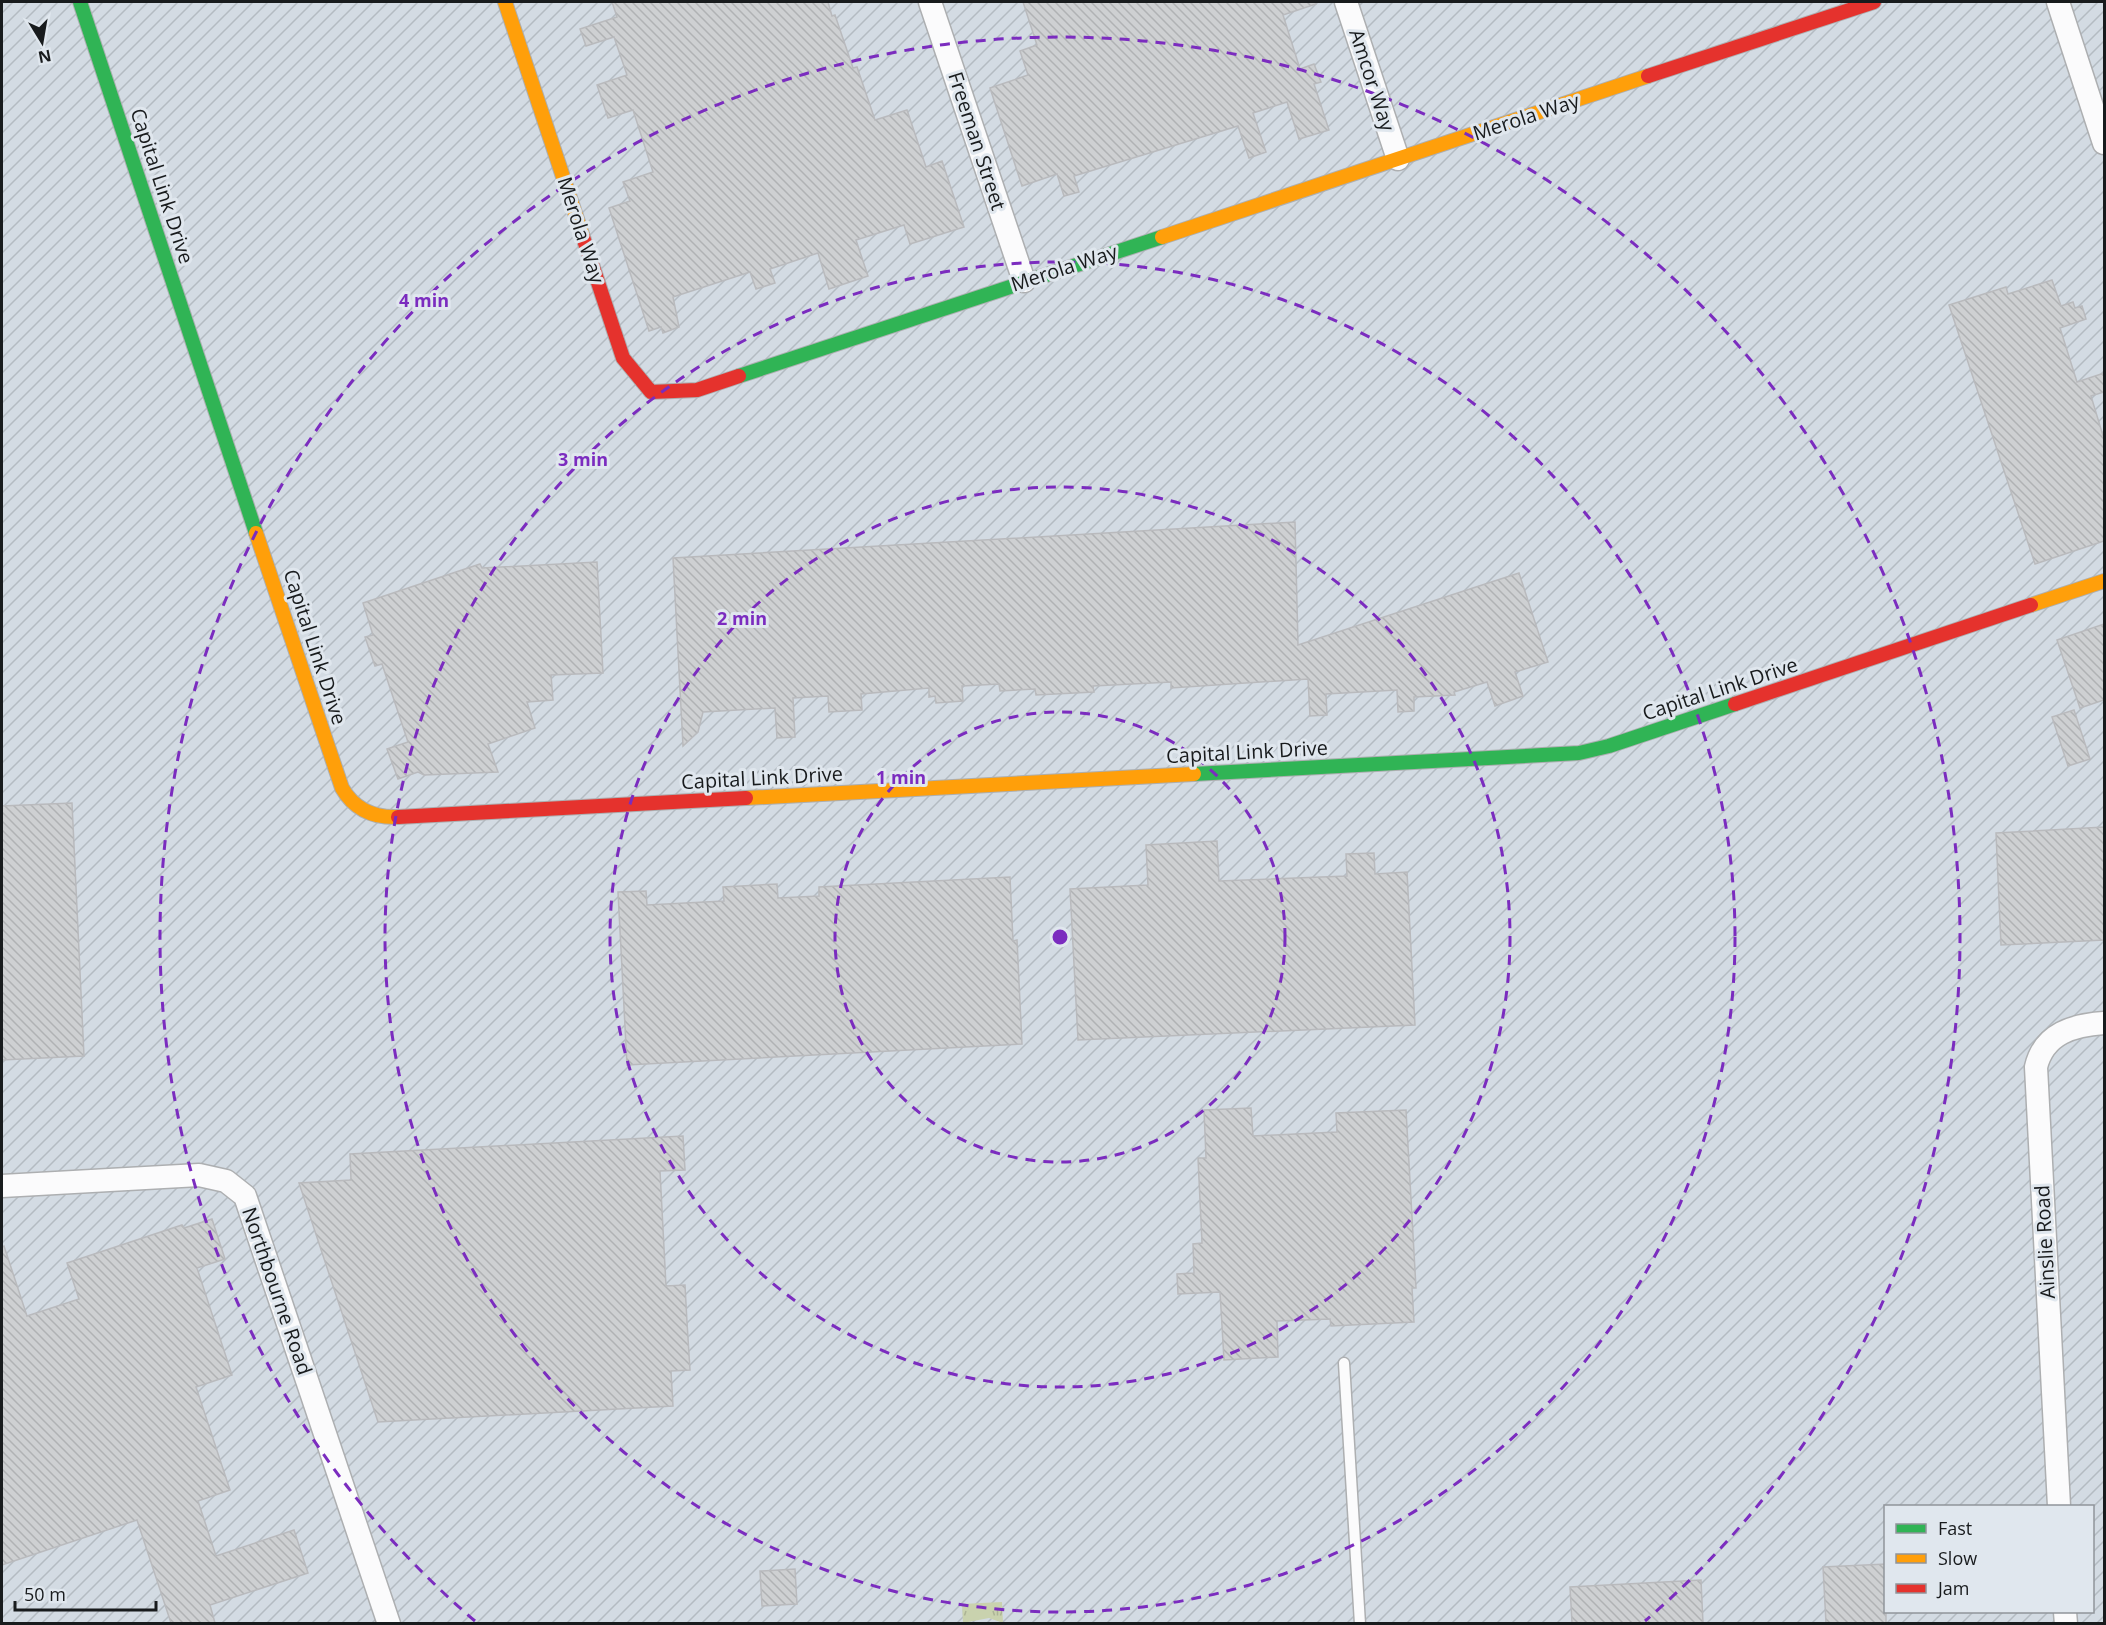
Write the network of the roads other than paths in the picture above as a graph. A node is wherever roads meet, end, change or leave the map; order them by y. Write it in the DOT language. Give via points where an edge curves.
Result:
graph roads {
  1 [pos="80,2"];
  2 [pos="506,2"];
  3 [pos="930,2"];
  4 [pos="1346,2"];
  5 [pos="1875,2"];
  6 [pos="2058,2"];
  7 [pos="2104,143"];
  8 [pos="1398,159"];
  9 [pos="1024,281"];
  10 [pos="2104,581"];
  11 [pos="2104,1023"];
  12 [pos="2,1186"];
  13 [pos="1344,1363"];
  14 [pos="2059,1505"];
  15 [pos="389,1623"];
  16 [pos="1360,1623"];
  1 -- 10 [label="street, Capital Link Drive" via="338,779 350,802 372,815 1579,753"];
  2 -- 9 [label="street, Merola Way" via="623,358 651,392 697,390"];
  3 -- 9 [label="street, Freeman Street"];
  4 -- 8 [label="street, Amcor Way"];
  5 -- 8 [label="street, Merola Way"];
  6 -- 7 [label="street"];
  8 -- 9 [label="street, Merola Way"];
  11 -- 14 [label="street, Ainslie Road" via="2062,1032 2044,1048 2036,1067"];
  12 -- 15 [label="street, Northbourne Road" via="199,1175 226,1181 245,1196"];
  13 -- 16 [label="lane"];
}
